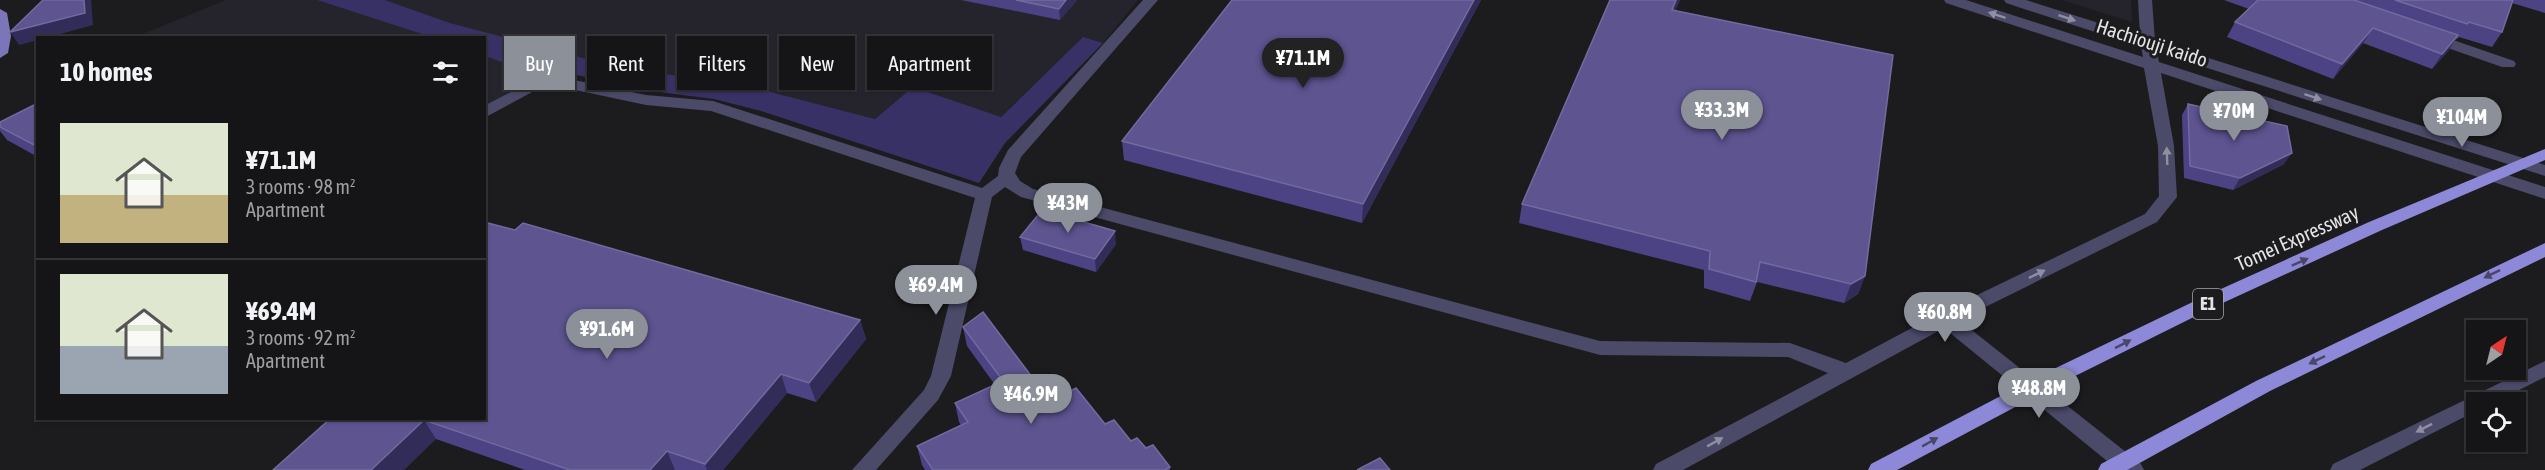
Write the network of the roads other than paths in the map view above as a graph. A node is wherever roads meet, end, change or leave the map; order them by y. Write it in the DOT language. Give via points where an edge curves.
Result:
graph roads {
  1 [pos="1151,0"];
  2 [pos="1951,0"];
  3 [pos="2011,0"];
  4 [pos="2145,0"];
  5 [pos="0,13"];
  6 [pos="21,25"];
  7 [pos="2410,30"];
  8 [pos="3,36"];
  9 [pos="2148,44"];
  10 [pos="0,53"];
  11 [pos="2508,64"];
  12 [pos="2152,65"];
  13 [pos="486,112"];
  14 [pos="2545,154"];
  15 [pos="2545,171"];
  16 [pos="1006,178"];
  17 [pos="2545,193"];
  18 [pos="984,195"];
  19 [pos="2545,249"];
  20 [pos="1945,319"];
  21 [pos="2545,368"];
  22 [pos="1845,371"];
  23 [pos="2497,392"];
  24 [pos="2466,408"];
  25 [pos="863,470"];
  26 [pos="1664,470"];
  27 [pos="1879,470"];
  28 [pos="2109,470"];
  29 [pos="2133,470"];
  30 [pos="2341,470"];
  1 -- 16 [label="street" via="1014,154 1006,167"];
  12 -- 2 [label="street, Hachiouji kaido, one-way"];
  3 -- 9 [label="street, Hachiouji kaido, one-way"];
  4 -- 9 [label="street"];
  5 -- 8 [label="main road"];
  6 -- 8 [label="street"];
  7 -- 11 [label="street"];
  8 -- 10 [label="main road"];
  9 -- 12 [label="street"];
  9 -- 15 [label="street, Hachiouji kaido, one-way"];
  12 -- 17 [label="street, Hachiouji kaido"];
  20 -- 12 [label="street, one-way" via="2151,218 2168,197 2166,146"];
  13 -- 18 [label="street" via="545,79 646,100 713,106"];
  27 -- 14 [label="highway, Tomei Expressway / E1, one-way" via="2170,321"];
  16 -- 18 [label="street"];
  16 -- 22 [label="street" via="1027,194 1600,348 1790,350"];
  18 -- 25 [label="street" via="941,376 932,394"];
  19 -- 28 [label="highway, one-way" via="2264,386"];
  20 -- 22 [label="street"];
  20 -- 29 [label="street"];
  21 -- 23 [label="street"];
  26 -- 22 [label="street, one-way"];
  24 -- 30 [label="street, one-way"];
}
